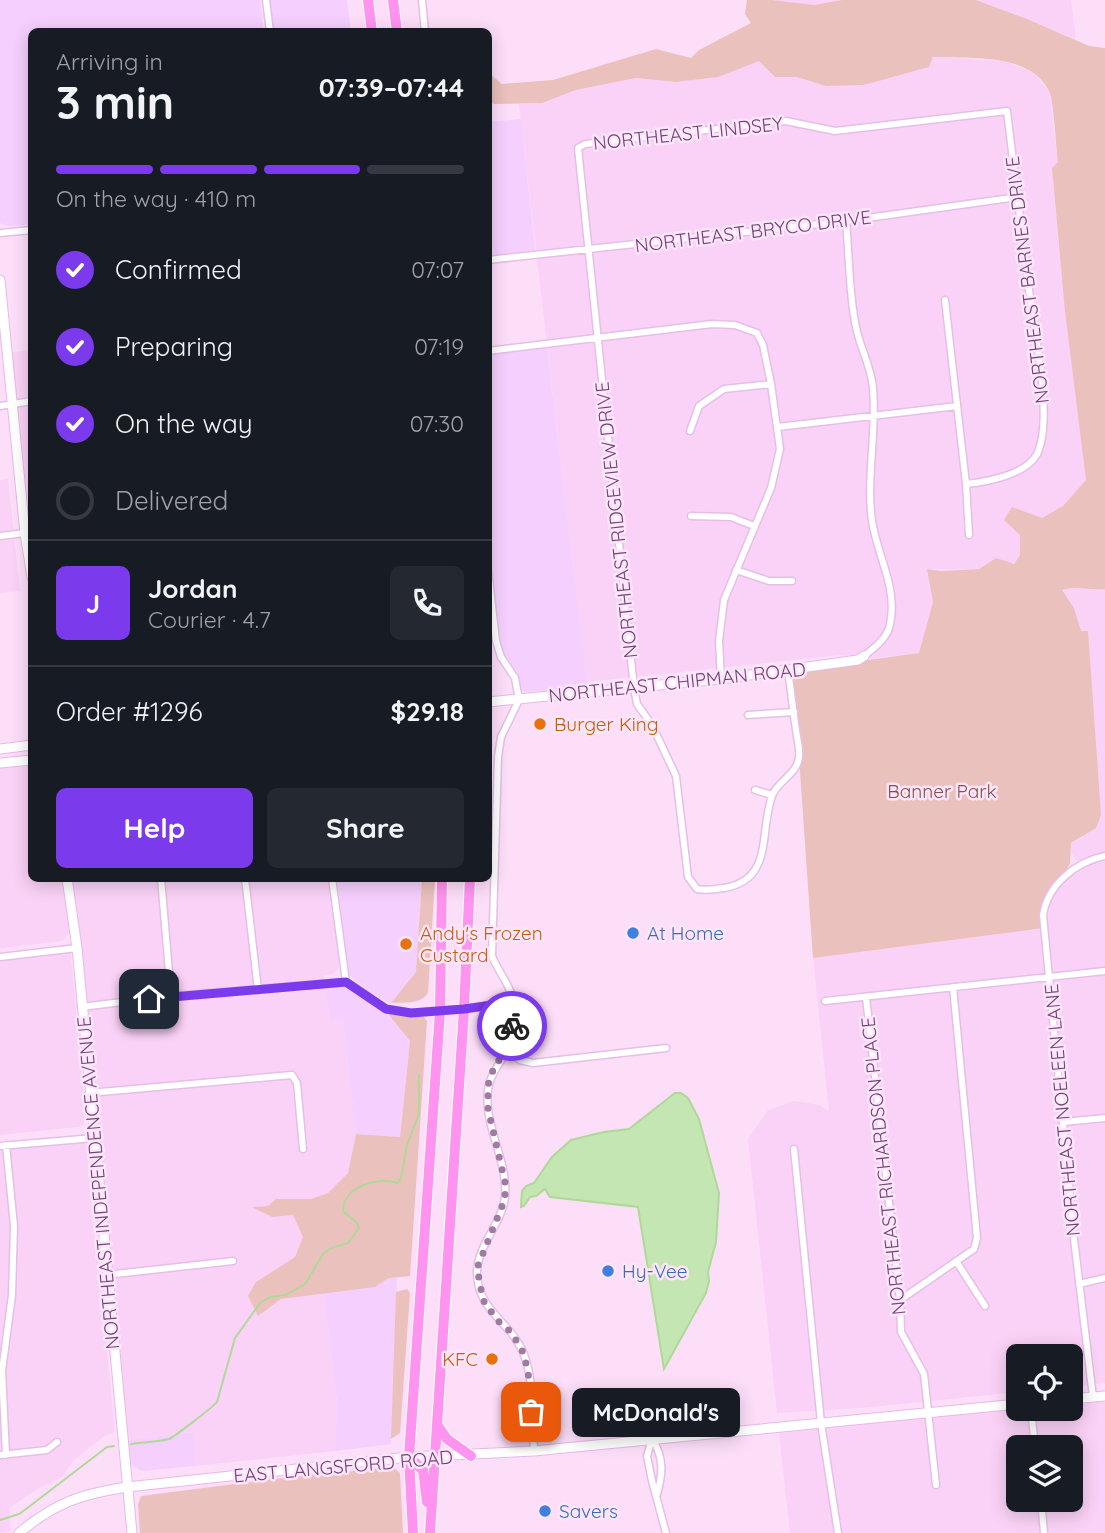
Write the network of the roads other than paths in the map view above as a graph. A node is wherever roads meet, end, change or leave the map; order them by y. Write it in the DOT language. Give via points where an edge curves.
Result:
graph roads {
  1 [pos="266,0"];
  2 [pos="368,0"];
  3 [pos="393,0"];
  4 [pos="422,0"];
  5 [pos="270,28"];
  6 [pos="372,28"];
  7 [pos="396,28"];
  8 [pos="425,28"];
  9 [pos="1007,111"];
  10 [pos="578,148"];
  11 [pos="1018,197"];
  12 [pos="846,221"];
  13 [pos="28,230"];
  14 [pos="0,233"];
  15 [pos="590,250"];
  16 [pos="492,260"];
  17 [pos="0,281"];
  18 [pos="945,300"];
  19 [pos="597,339"];
  20 [pos="492,351"];
  21 [pos="771,384"];
  22 [pos="28,402"];
  23 [pos="13,404"];
  24 [pos="0,406"];
  25 [pos="957,406"];
  26 [pos="874,415"];
  27 [pos="778,427"];
  28 [pos="690,431"];
  29 [pos="965,484"];
  30 [pos="691,516"];
  31 [pos="754,526"];
  32 [pos="25,533"];
  33 [pos="969,535"];
  34 [pos="0,536"];
  35 [pos="28,551"];
  36 [pos="736,570"];
  37 [pos="792,581"];
  38 [pos="492,606"];
  39 [pos="864,656"];
  40 [pos="789,671"];
  41 [pos="721,679"];
  42 [pos="634,688"];
  43 [pos="519,700"];
  44 [pos="492,702"];
  45 [pos="794,712"];
  46 [pos="748,715"];
  47 [pos="28,746"];
  48 [pos="0,749"];
  49 [pos="28,760"];
  50 [pos="0,763"];
  51 [pos="755,790"];
  52 [pos="772,795"];
  53 [pos="1105,856"];
  54 [pos="68,882"];
  55 [pos="161,882"];
  56 [pos="245,882"];
  57 [pos="333,882"];
  58 [pos="442,882"];
  59 [pos="470,882"];
  60 [pos="77,948"];
  61 [pos="0,957"];
  62 [pos="1105,971"];
  63 [pos="1050,978"];
  64 [pos="346,982"];
  65 [pos="953,987"];
  66 [pos="258,990"];
  67 [pos="171,996"];
  68 [pos="866,997"];
  69 [pos="825,1001"];
  70 [pos="514,1002"];
  71 [pos="82,1007"];
  72 [pos="464,1009"];
  73 [pos="440,1011"];
  74 [pos="666,1048"];
  75 [pos="506,1051"];
  76 [pos="89,1093"];
  77 [pos="1105,1118"];
  78 [pos="1063,1122"];
  79 [pos="94,1138"];
  80 [pos="3,1145"];
  81 [pos="303,1149"];
  82 [pos="794,1149"];
  83 [pos="233,1261"];
  84 [pos="956,1261"];
  85 [pos="106,1275"];
  86 [pos="1105,1278"];
  87 [pos="1079,1284"];
  88 [pos="900,1300"];
  89 [pos="985,1306"];
  90 [pos="1105,1396"];
  91 [pos="1093,1397"];
  92 [pos="1083,1398"];
  93 [pos="1006,1405"];
  94 [pos="928,1413"];
  95 [pos="821,1423"];
  96 [pos="438,1424"];
  97 [pos="652,1439"];
  98 [pos="57,1442"];
  99 [pos="534,1451"];
  100 [pos="436,1454"];
  101 [pos="3,1455"];
  102 [pos="471,1456"];
  103 [pos="409,1457"];
  104 [pos="936,1485"];
  105 [pos="127,1487"];
  106 [pos="657,1494"];
  107 [pos="1042,1512"];
  108 [pos="19,1533"];
  109 [pos="132,1533"];
  110 [pos="413,1533"];
  111 [pos="430,1533"];
  112 [pos="666,1533"];
  113 [pos="838,1533"];
  114 [pos="1044,1533"];
  1 -- 5 [label="street"];
  2 -- 6 [label="main road"];
  3 -- 7 [label="main road"];
  4 -- 8 [label="street"];
  9 -- 10 [label="street, NORTHEAST LINDSEY" via="835,131 786,121"];
  9 -- 11 [label="street, NORTHEAST BARNES DRIVE"];
  10 -- 15 [label="street, NORTHEAST RIDGEVIEW DRIVE"];
  11 -- 12 [label="street, NORTHEAST BRYCO DRIVE"];
  11 -- 29 [label="street, NORTHEAST BARNES DRIVE" via="1041,381 1042,432 1037,454 1029,463 996,480"];
  12 -- 15 [label="street, NORTHEAST BRYCO DRIVE"];
  12 -- 26 [label="street" via="856,327 868,361"];
  13 -- 14 [label="street"];
  15 -- 16 [label="street, NORTHEAST BRYCO DRIVE"];
  15 -- 19 [label="street, NORTHEAST RIDGEVIEW DRIVE"];
  17 -- 23 [label="street"];
  18 -- 25 [label="street"];
  19 -- 20 [label="street"];
  19 -- 21 [label="street" via="735,325 757,333"];
  19 -- 42 [label="street, NORTHEAST RIDGEVIEW DRIVE"];
  21 -- 27 [label="street"];
  21 -- 28 [label="street" via="724,389 699,406"];
  22 -- 23 [label="street"];
  23 -- 24 [label="street"];
  23 -- 32 [label="street"];
  25 -- 26 [label="street"];
  25 -- 29 [label="street"];
  26 -- 27 [label="street"];
  26 -- 39 [label="street" via="872,522 892,608 890,628"];
  27 -- 31 [label="street" via="776,471"];
  29 -- 33 [label="street"];
  30 -- 31 [label="street" via="731,517"];
  31 -- 36 [label="street"];
  32 -- 34 [label="street"];
  32 -- 35 [label="street"];
  36 -- 37 [label="street" via="769,581"];
  36 -- 41 [label="street" via="724,600"];
  38 -- 43 [label="street" via="496,641 515,678"];
  39 -- 40 [label="street, NORTHEAST CHIPMAN ROAD"];
  40 -- 41 [label="street, NORTHEAST CHIPMAN ROAD"];
  40 -- 45 [label="street"];
  41 -- 42 [label="street, NORTHEAST CHIPMAN ROAD"];
  42 -- 43 [label="street, NORTHEAST CHIPMAN ROAD"];
  42 -- 52 [label="street, NORTHEAST RIDGEVIEW DRIVE" via="637,704 676,776 688,877 698,889 740,884 755,873"];
  43 -- 44 [label="street, NORTHEAST CHIPMAN ROAD"];
  43 -- 70 [label="street" via="501,737 498,757 492,956"];
  45 -- 46 [label="street"];
  45 -- 52 [label="street" via="799,757 794,771"];
  47 -- 48 [label="street"];
  49 -- 50 [label="street"];
  51 -- 52 [label="street"];
  53 -- 63 [label="street, NORTHEAST NOELEEN LANE" via="1075,867 1045,903"];
  54 -- 60 [label="street, NORTHEAST INDEPENDENCE AVENUE"];
  55 -- 67 [label="street"];
  56 -- 66 [label="street"];
  57 -- 64 [label="street"];
  58 -- 73 [label="main road"];
  59 -- 72 [label="main road"];
  60 -- 61 [label="street"];
  60 -- 71 [label="street, NORTHEAST INDEPENDENCE AVENUE"];
  62 -- 63 [label="street"];
  63 -- 65 [label="street"];
  63 -- 78 [label="street, NORTHEAST NOELEEN LANE"];
  64 -- 66 [label="street"];
  64 -- 73 [label="street" via="386,1009"];
  65 -- 68 [label="street"];
  65 -- 84 [label="street" via="977,1238 974,1248"];
  66 -- 67 [label="street"];
  67 -- 71 [label="street"];
  68 -- 69 [label="street"];
  68 -- 88 [label="street, NORTHEAST RICHARDSON PLACE"];
  70 -- 72 [label="street"];
  70 -- 75 [label="street"];
  71 -- 76 [label="street, NORTHEAST INDEPENDENCE AVENUE"];
  72 -- 73 [label="street"];
  72 -- 96 [label="main road"];
  73 -- 103 [label="main road"];
  74 -- 75 [label="street" via="533,1063"];
  75 -- 99 [label="street" via="488,1085 488,1109 505,1199 477,1268 483,1300 511,1332 527,1366"];
  76 -- 79 [label="street, NORTHEAST INDEPENDENCE AVENUE"];
  76 -- 81 [label="street" via="292,1075 297,1083"];
  77 -- 78 [label="street"];
  78 -- 87 [label="street, NORTHEAST NOELEEN LANE"];
  79 -- 80 [label="street"];
  79 -- 85 [label="street, NORTHEAST INDEPENDENCE AVENUE"];
  80 -- 101 [label="street" via="14,1226 12,1294 2,1371"];
  82 -- 95 [label="street"];
  83 -- 85 [label="street"];
  84 -- 88 [label="street"];
  84 -- 89 [label="street"];
  85 -- 105 [label="street, NORTHEAST INDEPENDENCE AVENUE"];
  86 -- 87 [label="street"];
  87 -- 91 [label="street, NORTHEAST NOELEEN LANE"];
  88 -- 94 [label="street, NORTHEAST RICHARDSON PLACE" via="901,1332 924,1374"];
  90 -- 91 [label="street"];
  91 -- 92 [label="street"];
  93 -- 94 [label="street, EAST LANGSFORD ROAD"];
  94 -- 95 [label="street, EAST LANGSFORD ROAD"];
  94 -- 104 [label="street, NORTHEAST RICHARDSON PLACE"];
  95 -- 97 [label="street, EAST LANGSFORD ROAD"];
  95 -- 113 [label="street"];
  96 -- 100 [label="main road"];
  96 -- 102 [label="main road" via="447,1439"];
  97 -- 99 [label="street, EAST LANGSFORD ROAD"];
  97 -- 106 [label="street" via="647,1453"];
  97 -- 106 [label="street" via="661,1452"];
  98 -- 101 [label="street" via="47,1450"];
  99 -- 102 [label="street, EAST LANGSFORD ROAD"];
  100 -- 102 [label="street, EAST LANGSFORD ROAD"];
  100 -- 103 [label="street, EAST LANGSFORD ROAD"];
  100 -- 111 [label="main road"];
  103 -- 105 [label="street, EAST LANGSFORD ROAD"];
  103 -- 110 [label="main road"];
  103 -- 111 [label="main road" via="423,1470"];
  105 -- 108 [label="street, EAST LANGSFORD ROAD" via="66,1500"];
  105 -- 109 [label="street, NORTHEAST INDEPENDENCE AVENUE"];
  106 -- 112 [label="street"];
  107 -- 114 [label="street"];
}
